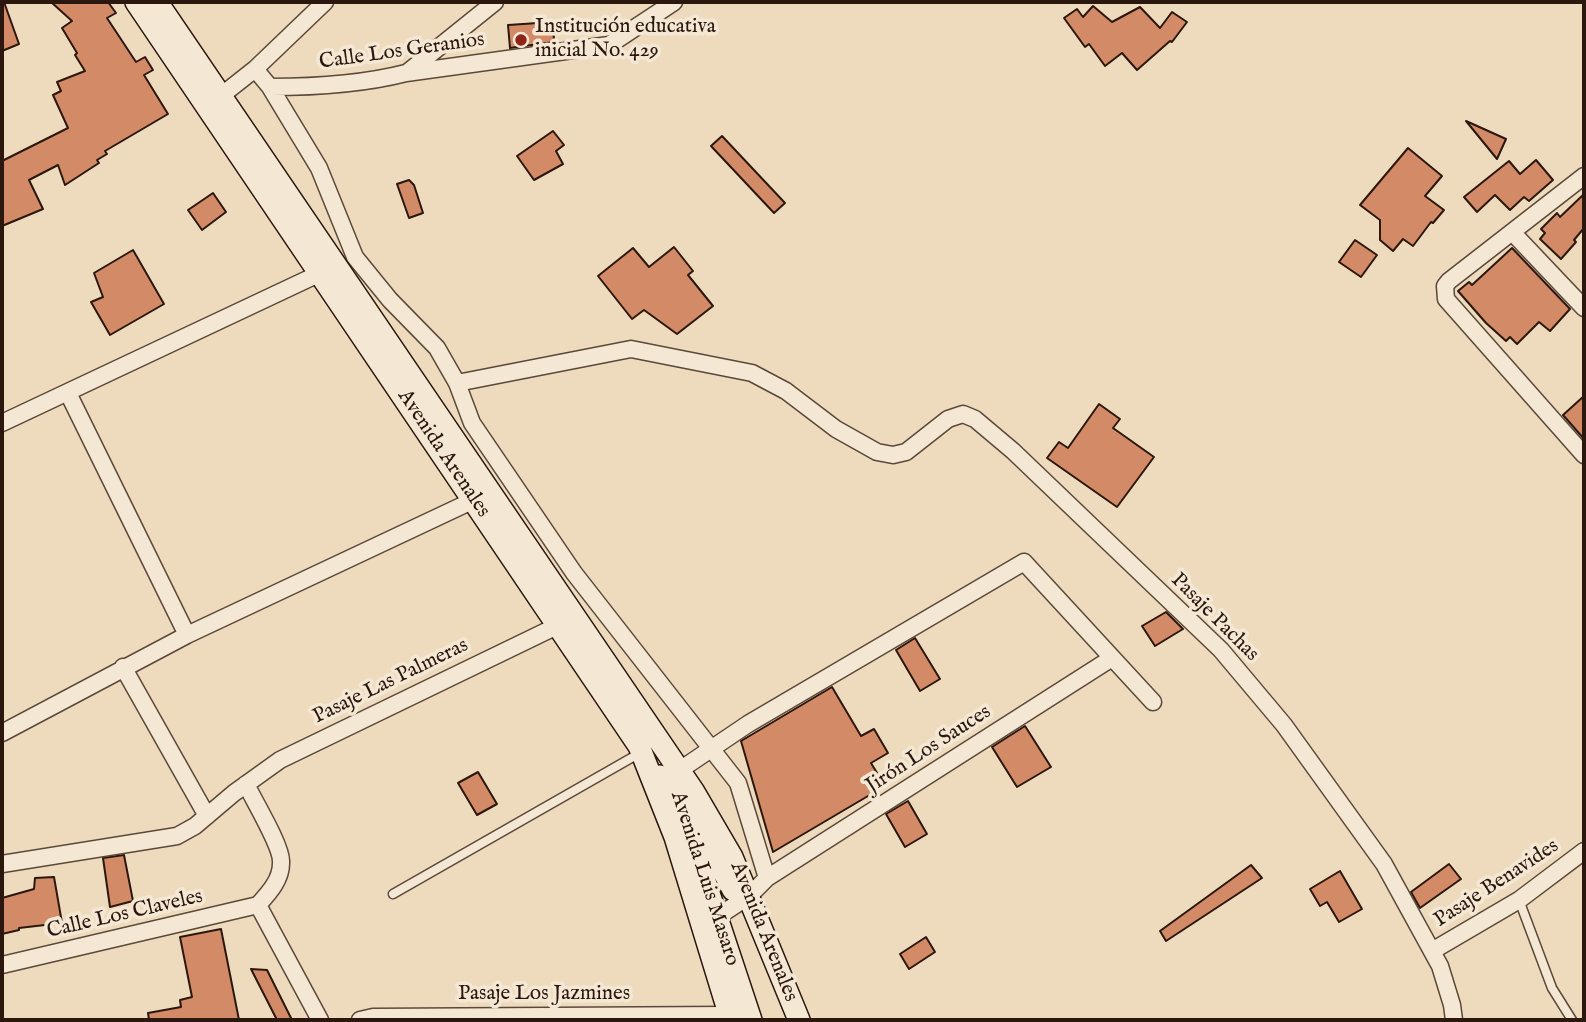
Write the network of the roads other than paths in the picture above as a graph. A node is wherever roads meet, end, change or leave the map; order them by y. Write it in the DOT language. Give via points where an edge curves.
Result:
graph roads {
  1 [pos="136,2"];
  2 [pos="157,2"];
  3 [pos="325,2"];
  4 [pos="495,2"];
  5 [pos="674,2"];
  6 [pos="255,69"];
  7 [pos="406,73"];
  8 [pos="270,88"];
  9 [pos="214,102"];
  10 [pos="1584,176"];
  11 [pos="1511,232"];
  12 [pos="328,270"];
  13 [pos="1584,308"];
  14 [pos="457,383"];
  15 [pos="68,393"];
  16 [pos="2,423"];
  17 [pos="1584,456"];
  18 [pos="474,500"];
  19 [pos="559,625"];
  20 [pos="187,635"];
  21 [pos="1112,658"];
  22 [pos="124,667"];
  23 [pos="1153,702"];
  24 [pos="2,733"];
  25 [pos="649,745"];
  26 [pos="712,748"];
  27 [pos="671,777"];
  28 [pos="246,784"];
  29 [pos="678,803"];
  30 [pos="207,816"];
  31 [pos="1584,850"];
  32 [pos="2,864"];
  33 [pos="767,878"];
  34 [pos="393,894"];
  35 [pos="744,899"];
  36 [pos="1518,900"];
  37 [pos="258,905"];
  38 [pos="709,924"];
  39 [pos="1432,951"];
  40 [pos="2,965"];
  41 [pos="730,1018"];
  42 [pos="320,1020"];
  43 [pos="360,1020"];
  44 [pos="751,1020"];
  45 [pos="785,1020"];
  46 [pos="799,1020"];
  47 [pos="1454,1020"];
  48 [pos="1572,1020"];
  1 -- 9 [label="main road, Avenida Arenales"];
  2 -- 9 [label="main road"];
  3 -- 6 [label="street"];
  4 -- 7 [label="street"];
  5 -- 7 [label="street, Calle Los Geranios" via="610,45"];
  6 -- 8 [label="street"];
  6 -- 9 [label="street"];
  7 -- 8 [label="street, Calle Los Geranios"];
  8 -- 14 [label="street" via="319,167 355,257 437,348"];
  9 -- 12 [label="main road, Avenida Arenales"];
  10 -- 11 [label="street"];
  11 -- 13 [label="street"];
  11 -- 17 [label="street" via="1449,281 1446,299"];
  12 -- 15 [label="street"];
  12 -- 18 [label="main road, Avenida Arenales"];
  12 -- 25 [label="main road"];
  14 -- 26 [label="street" via="472,423 574,573"];
  14 -- 39 [label="street, Pasaje Pachas" via="631,349 752,373 877,452 906,452 948,419 962,414 975,419 1221,650 1275,714 1384,864"];
  15 -- 16 [label="street"];
  15 -- 20 [label="street"];
  18 -- 19 [label="main road, Avenida Arenales"];
  18 -- 20 [label="street"];
  19 -- 25 [label="main road, Avenida Arenales"];
  19 -- 28 [label="street, Pasaje Las Palmeras" via="280,760"];
  20 -- 22 [label="street"];
  21 -- 23 [label="street"];
  21 -- 26 [label="street" via="1024,562"];
  21 -- 33 [label="street, Jirón Los Sauces"];
  22 -- 24 [label="street"];
  22 -- 30 [label="street"];
  25 -- 27 [label="main road"];
  25 -- 34 [label="lane"];
  25 -- 38 [label="main road, Avenida Arenales" via="675,837"];
  26 -- 27 [label="street"];
  26 -- 33 [label="street" via="738,783"];
  27 -- 29 [label="main road"];
  27 -- 35 [label="main road, Avenida Arenales" via="732,857"];
  28 -- 30 [label="street, Pasaje Las Palmeras"];
  28 -- 37 [label="street" via="282,860 272,889"];
  29 -- 35 [label="main road"];
  29 -- 38 [label="main road, Avenida Luis Masaro"];
  30 -- 32 [label="street, Pasaje Las Palmeras" via="177,836"];
  31 -- 36 [label="street, Pasaje Benavides"];
  33 -- 35 [label="street, Jirón Los Sauces"];
  35 -- 38 [label="street, Avenida Arenales"];
  35 -- 45 [label="main road"];
  35 -- 46 [label="main road, Avenida Arenales"];
  36 -- 39 [label="street, Pasaje Benavides"];
  36 -- 48 [label="lane" via="1552,988"];
  37 -- 40 [label="street, Calle Los Claveles"];
  37 -- 42 [label="street"];
  38 -- 41 [label="main road, Avenida Luis Masaro"];
  38 -- 44 [label="main road, Avenida Luis Masaro"];
  39 -- 47 [label="street, Pasaje Pachas"];
  41 -- 43 [label="street, Pasaje Los Jazmines"];
}
